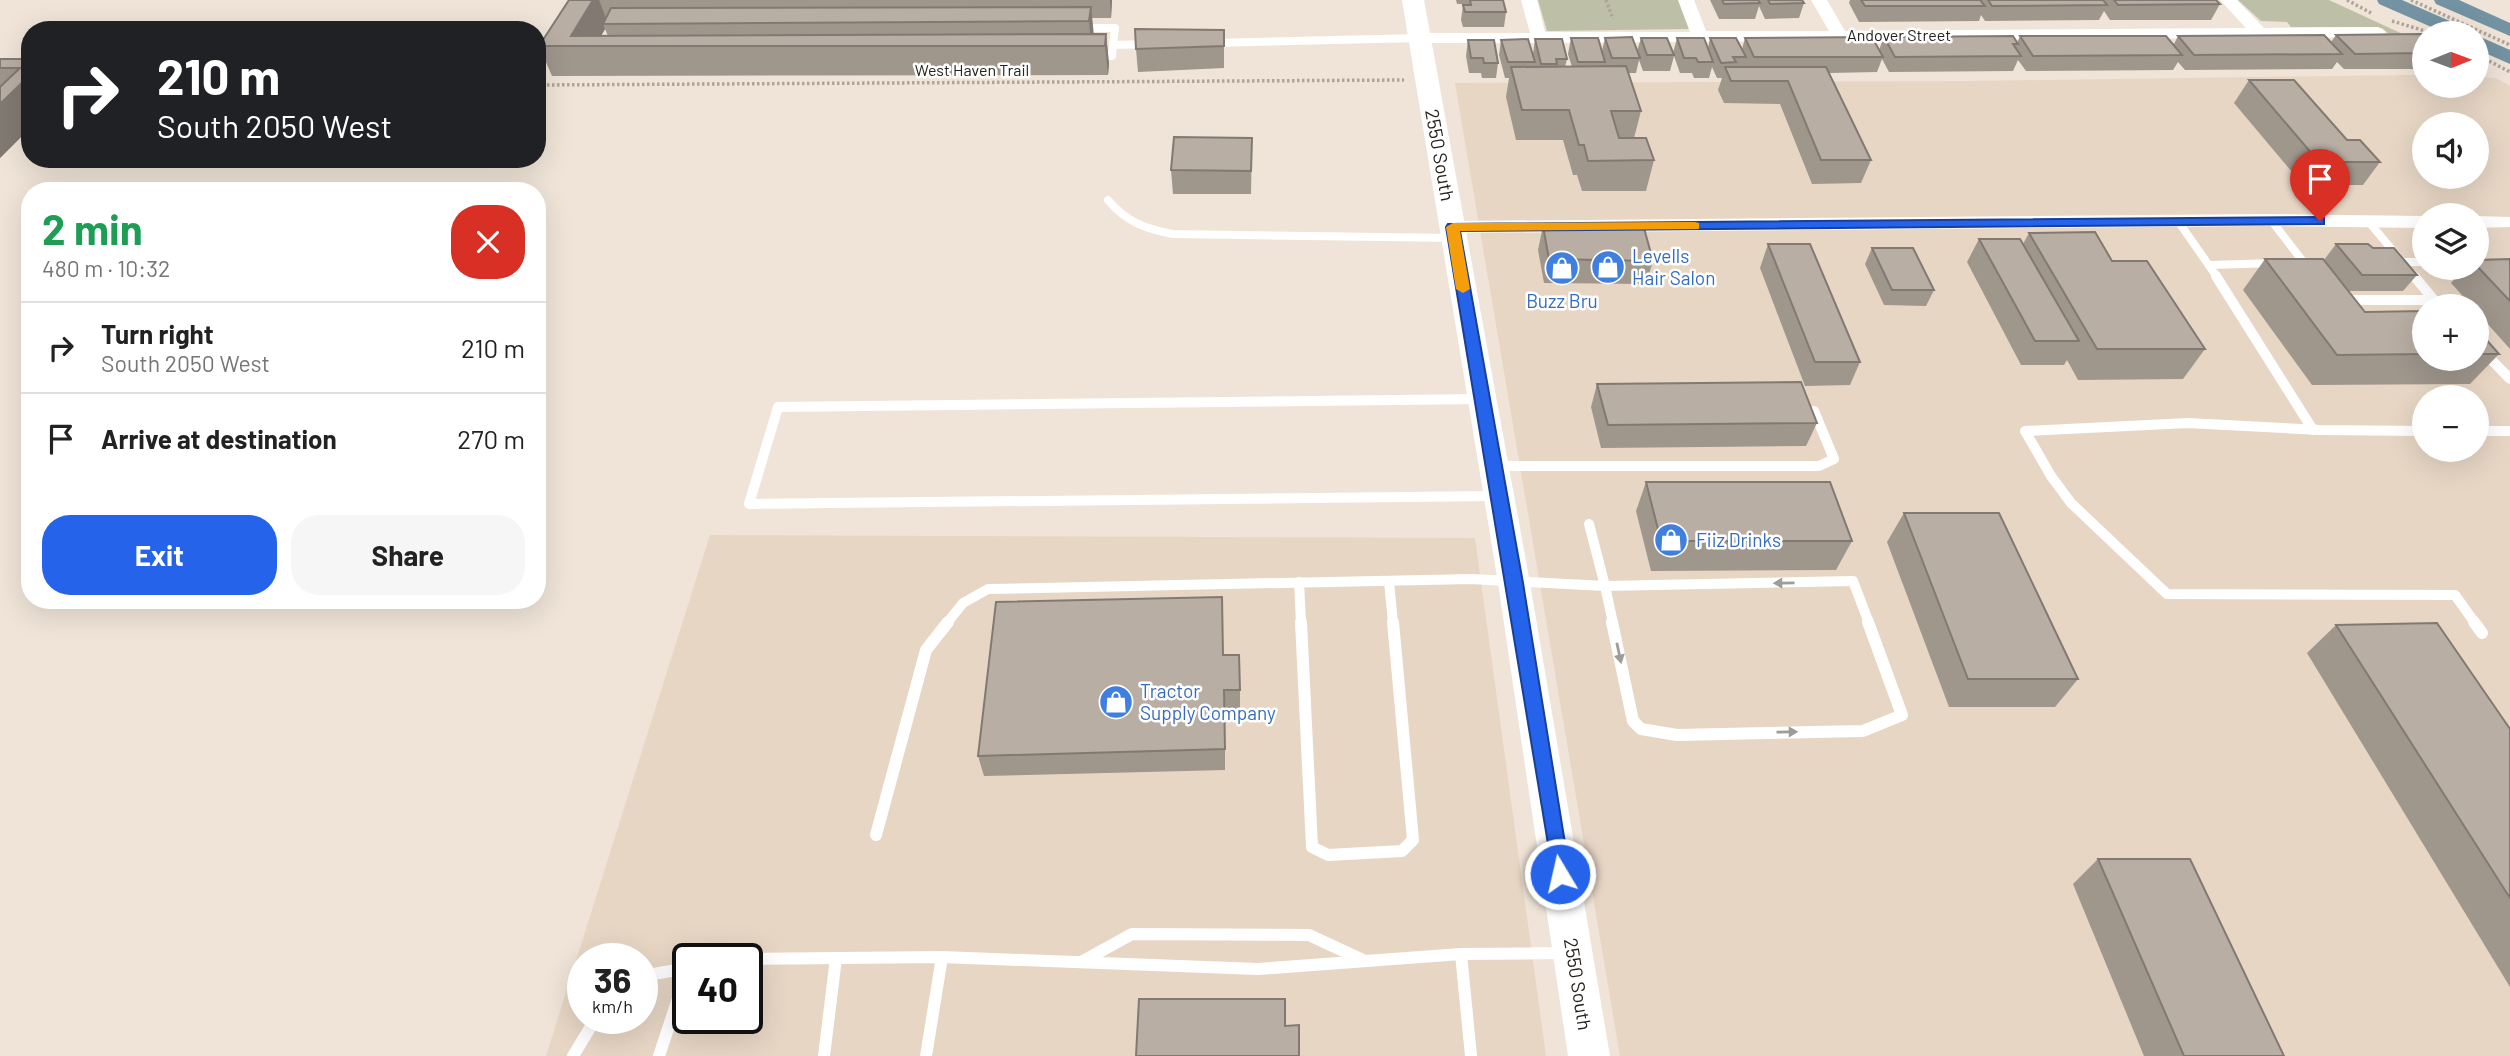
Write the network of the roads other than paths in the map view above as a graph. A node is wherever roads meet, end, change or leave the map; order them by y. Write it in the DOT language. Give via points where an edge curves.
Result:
graph roads {
  1 [pos="1413,0"];
  2 [pos="1529,0"];
  3 [pos="1685,0"];
  4 [pos="1819,0"];
  5 [pos="2228,0"];
  6 [pos="1073,28"];
  7 [pos="2378,32"];
  8 [pos="2260,33"];
  9 [pos="1840,36"];
  10 [pos="1700,37"];
  11 [pos="1420,38"];
  12 [pos="1539,38"];
  13 [pos="1197,43"];
  14 [pos="1155,44"];
  15 [pos="1113,45"];
  16 [pos="1084,56"];
  17 [pos="1108,200"];
  18 [pos="2271,220"];
  19 [pos="2178,221"];
  20 [pos="2368,221"];
  21 [pos="2412,222"];
  22 [pos="2489,222"];
  23 [pos="2509,223"];
  24 [pos="1454,233"];
  25 [pos="2303,262"];
  26 [pos="2402,262"];
  27 [pos="2412,262"];
  28 [pos="2209,265"];
  29 [pos="2318,281"];
  30 [pos="2430,294"];
  31 [pos="2333,300"];
  32 [pos="2412,302"];
  33 [pos="2489,357"];
  34 [pos="2510,379"];
  35 [pos="1482,399"];
  36 [pos="1814,411"];
  37 [pos="2313,430"];
  38 [pos="2412,430"];
  39 [pos="2489,431"];
  40 [pos="2510,431"];
  41 [pos="1494,466"];
  42 [pos="1499,495"];
  43 [pos="1589,524"];
  44 [pos="1389,581"];
  45 [pos="1299,582"];
  46 [pos="1514,583"];
  47 [pos="1605,586"];
  48 [pos="2482,633"];
  49 [pos="876,835"];
  50 [pos="1573,953"];
  51 [pos="1461,954"];
  52 [pos="942,957"];
  53 [pos="836,958"];
  54 [pos="763,959"];
  55 [pos="1366,961"];
  56 [pos="1080,962"];
  57 [pos="672,1017"];
  58 [pos="585,1034"];
  59 [pos="573,1056"];
  60 [pos="659,1056"];
  61 [pos="824,1056"];
  62 [pos="926,1056"];
  63 [pos="1471,1056"];
  64 [pos="1589,1056"];
  1 -- 11 [label="street, 2550 South"];
  2 -- 12 [label="street"];
  3 -- 10 [label="street"];
  4 -- 9 [label="street"];
  5 -- 8 [label="street"];
  6 -- 15 [label="lane" via="1115,28"];
  7 -- 8 [label="street, Andover Street"];
  8 -- 9 [label="street, Andover Street"];
  9 -- 10 [label="street, Andover Street"];
  10 -- 12 [label="street, Andover Street"];
  11 -- 12 [label="street, Andover Street"];
  11 -- 13 [label="lane"];
  11 -- 24 [label="street, 2550 South"];
  14 -- 15 [label="lane"];
  15 -- 16 [label="lane" via="1112,56"];
  17 -- 24 [label="lane" via="1121,217 1145,229 1173,234"];
  18 -- 19 [label="street"];
  18 -- 20 [label="street"];
  18 -- 25 [label="lane"];
  19 -- 24 [label="street"];
  19 -- 28 [label="lane"];
  20 -- 21 [label="street"];
  20 -- 26 [label="lane"];
  22 -- 23 [label="street"];
  24 -- 35 [label="street, 2550 South"];
  25 -- 28 [label="lane"];
  25 -- 29 [label="lane"];
  26 -- 27 [label="lane"];
  26 -- 30 [label="lane"];
  28 -- 37 [label="lane"];
  31 -- 32 [label="lane"];
  33 -- 34 [label="lane"];
  35 -- 41 [label="street, 2550 South"];
  35 -- 42 [label="lane" via="778,407 749,504"];
  36 -- 41 [label="lane" via="1834,459 1819,466"];
  37 -- 38 [label="lane"];
  37 -- 48 [label="lane" via="2188,423 2025,431 2071,503 2167,594 2455,595"];
  39 -- 40 [label="lane"];
  41 -- 42 [label="street, 2550 South"];
  42 -- 46 [label="street, 2550 South"];
  43 -- 47 [label="lane"];
  44 -- 45 [label="lane"];
  44 -- 45 [label="lane" via="1413,840 1402,851 1328,855 1312,847"];
  44 -- 46 [label="lane"];
  45 -- 49 [label="lane" via="988,589 963,603 926,650"];
  46 -- 47 [label="lane"];
  46 -- 50 [label="street, 2550 South"];
  47 -- 47 [label="lane, one-way" via="1633,721 1641,729 1677,735 1863,731 1902,715 1853,582"];
  50 -- 51 [label="lane"];
  50 -- 64 [label="street, 2550 South"];
  51 -- 55 [label="lane"];
  51 -- 63 [label="lane"];
  52 -- 53 [label="lane"];
  52 -- 56 [label="lane"];
  52 -- 62 [label="lane"];
  53 -- 54 [label="lane"];
  53 -- 61 [label="lane"];
  55 -- 56 [label="lane" via="1258,969"];
  55 -- 56 [label="lane" via="1309,934 1132,934"];
  57 -- 60 [label="lane"];
  58 -- 59 [label="lane"];
}
